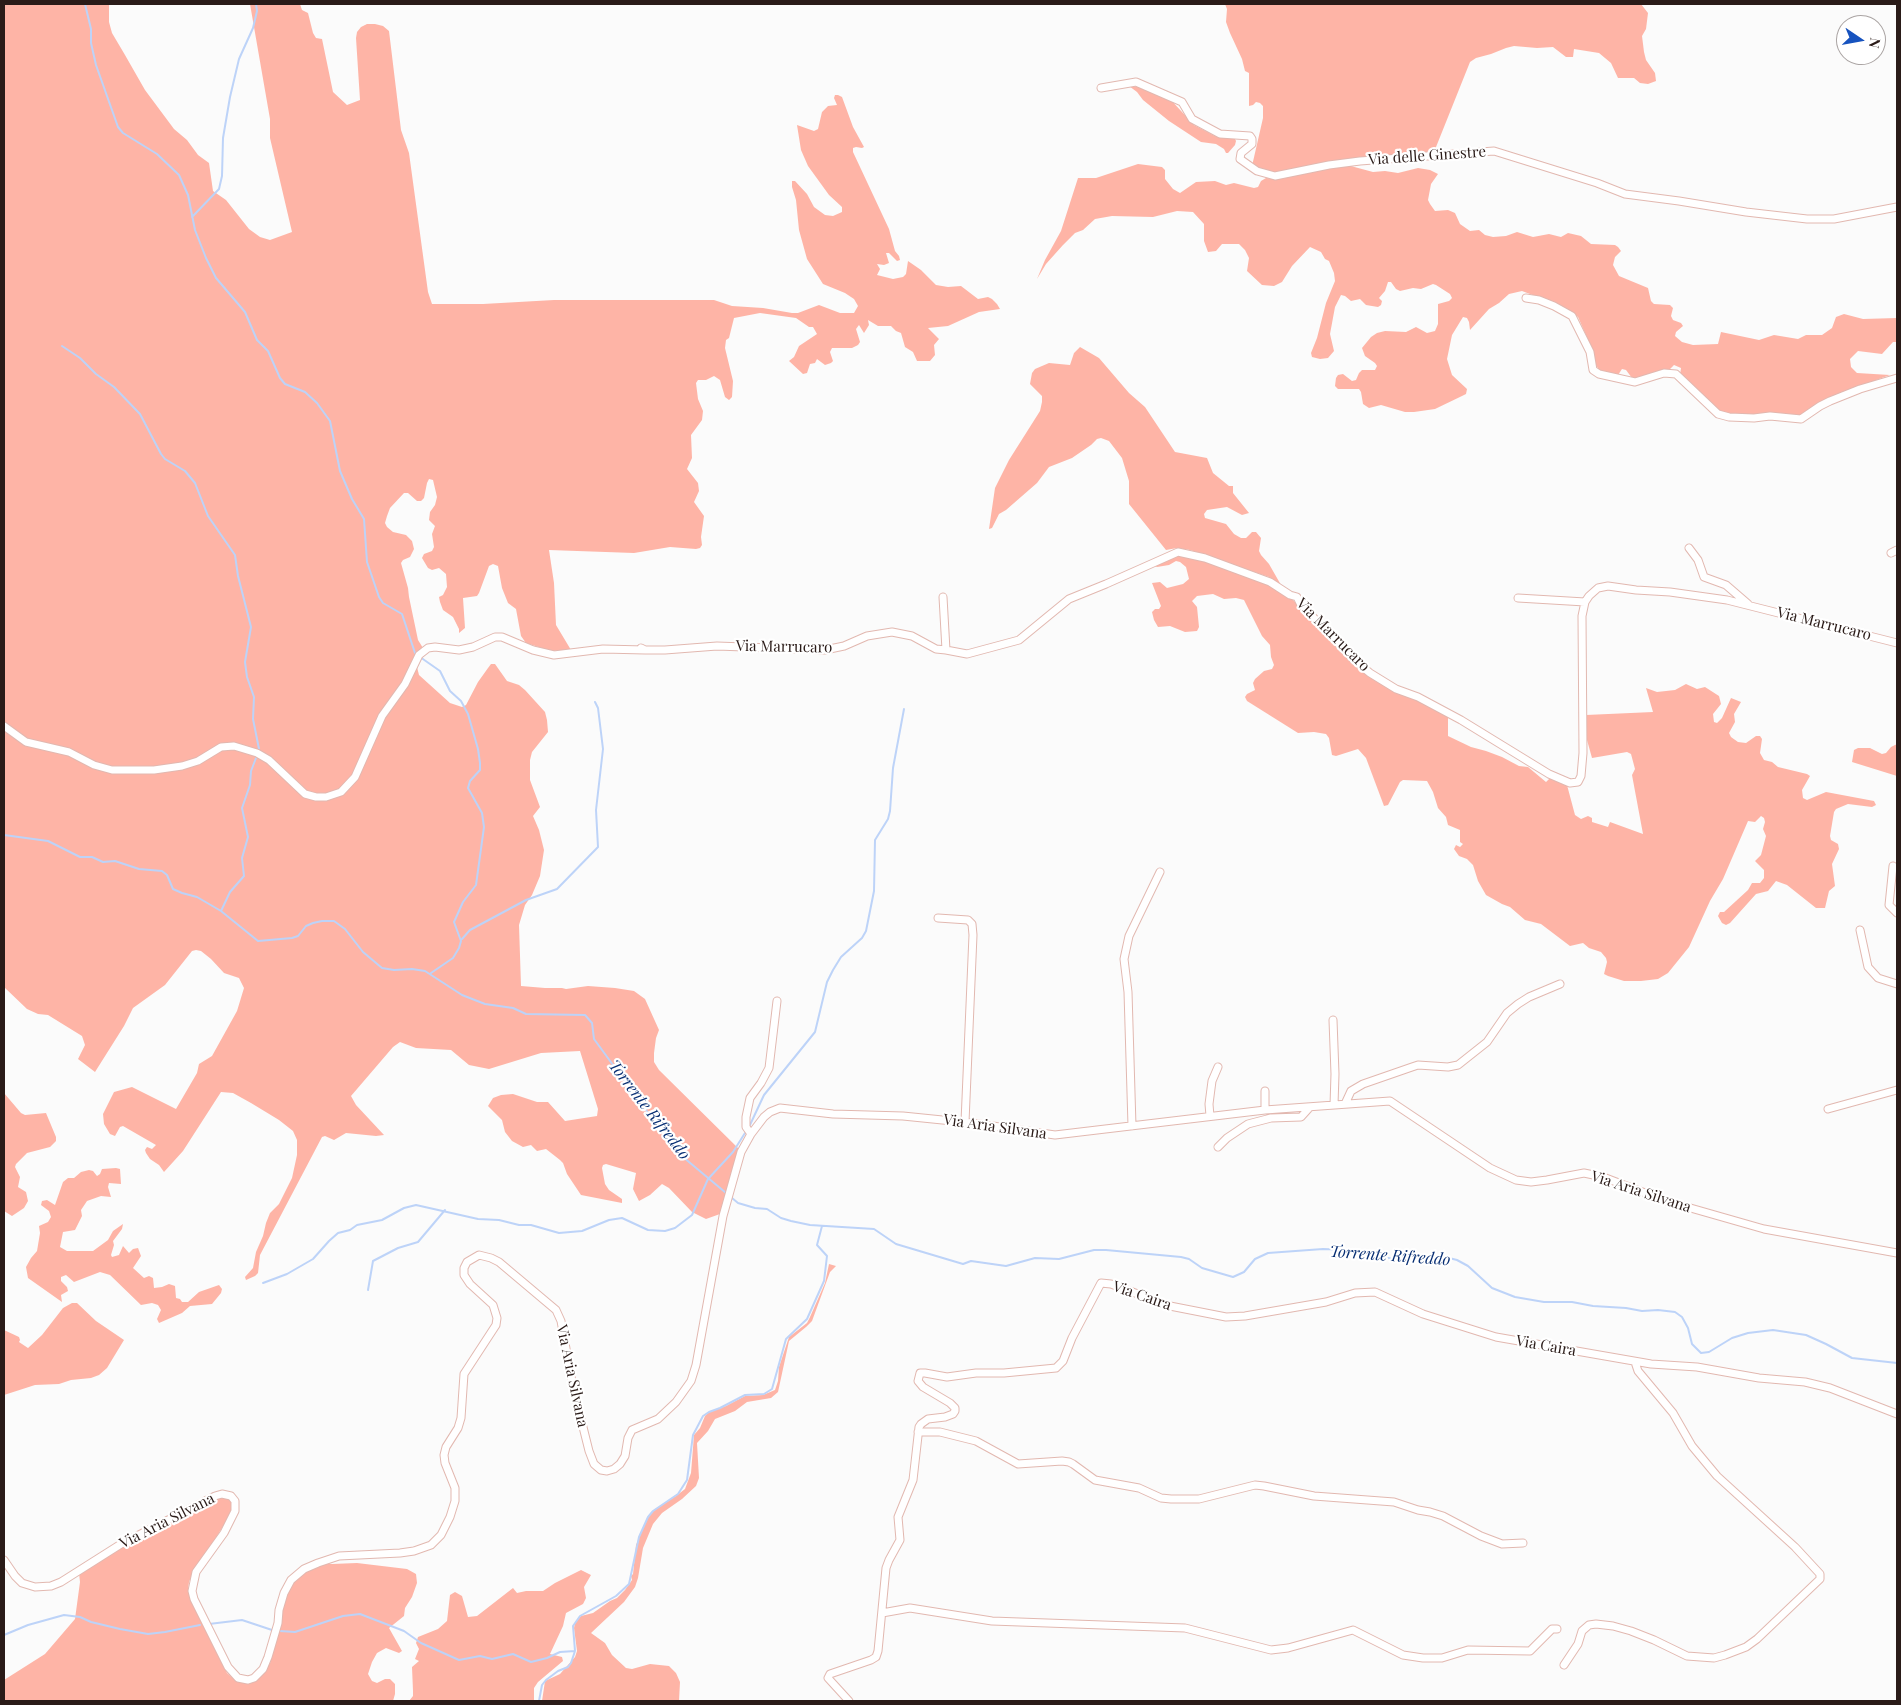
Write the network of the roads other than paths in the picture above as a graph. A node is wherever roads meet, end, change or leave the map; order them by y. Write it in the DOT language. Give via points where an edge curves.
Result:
graph roads {
  1 [pos="1101,88"];
  2 [pos="1897,207"];
  3 [pos="1526,298"];
  4 [pos="1897,378"];
  5 [pos="1689,548"];
  6 [pos="943,596"];
  7 [pos="1518,598"];
  8 [pos="1585,602"];
  9 [pos="1750,605"];
  10 [pos="1897,642"];
  11 [pos="946,650"];
  12 [pos="4,726"];
  13 [pos="1893,866"];
  14 [pos="1160,872"];
  15 [pos="1897,913"];
  16 [pos="938,918"];
  17 [pos="1860,930"];
  18 [pos="1560,984"];
  19 [pos="1897,984"];
  20 [pos="777,1001"];
  21 [pos="1334,1020"];
  22 [pos="1218,1067"];
  23 [pos="1897,1090"];
  24 [pos="1265,1091"];
  25 [pos="1345,1104"];
  26 [pos="1334,1105"];
  27 [pos="1310,1107"];
  28 [pos="1828,1109"];
  29 [pos="1265,1110"];
  30 [pos="1210,1116"];
  31 [pos="965,1122"];
  32 [pos="1132,1126"];
  33 [pos="751,1134"];
  34 [pos="1218,1147"];
  35 [pos="1897,1253"];
  36 [pos="1635,1362"];
  37 [pos="1897,1414"];
  38 [pos="918,1432"];
  39 [pos="1523,1543"];
  40 [pos="4,1560"];
  41 [pos="882,1613"];
  42 [pos="1557,1629"];
  43 [pos="1564,1665"];
  44 [pos="849,1701"];
  1 -- 2 [label="street, Via delle Ginestre" via="1136,82 1182,102 1192,119 1220,134 1250,136 1252,144 1241,153 1240,159 1257,171 1275,176 1360,161 1494,151 1625,194 1746,212 1807,220"];
  3 -- 4 [label="street" via="1554,306 1572,316 1590,352 1593,370 1599,374 1635,382 1664,373 1676,374 1718,414 1729,417 1801,419 1830,401"];
  5 -- 9 [label="street, Via Marrucaro" via="1704,577 1726,585"];
  6 -- 11 [label="street"];
  7 -- 8 [label="street"];
  8 -- 9 [label="street, Via Marrucaro" via="1598,588 1608,586"];
  8 -- 11 [label="street, Via Marrucaro" via="1582,616 1581,776 1578,782 1570,783 1549,774 1461,720 1370,673 1354,660 1297,597 1270,582 1189,554 1178,552 1069,599 1019,640 967,654"];
  9 -- 10 [label="street, Via Marrucaro"];
  11 -- 12 [label="street, Via Marrucaro" via="936,649 912,636 892,632 867,636 825,650 717,646 603,649 554,655 499,636 459,650 428,648 418,655 405,684 382,716 355,777 341,792 326,797 305,794 269,760 234,746 221,747 198,761 182,766 112,770 69,752 26,742"];
  13 -- 15 [label="street" via="1889,905"];
  14 -- 32 [label="street" via="1129,936 1124,959"];
  16 -- 31 [label="street" via="968,920 972,924"];
  17 -- 19 [label="street" via="1868,967 1878,978"];
  18 -- 25 [label="street" via="1518,1004 1507,1013 1487,1042 1466,1060 1448,1067 1418,1065 1363,1084 1351,1091"];
  20 -- 33 [label="street" via="769,1068 750,1098 746,1117 746,1127"];
  21 -- 26 [label="street"];
  22 -- 30 [label="street" via="1212,1081"];
  23 -- 28 [label="street"];
  24 -- 29 [label="street"];
  25 -- 26 [label="street, Via Aria Silvana"];
  25 -- 35 [label="street, Via Aria Silvana" via="1390,1101 1490,1168 1516,1180 1531,1182 1584,1173 1764,1229"];
  26 -- 27 [label="street, Via Aria Silvana"];
  27 -- 29 [label="street, Via Aria Silvana"];
  27 -- 34 [label="street, Via Aria Silvana" via="1301,1117 1271,1118 1248,1124"];
  29 -- 30 [label="street, Via Aria Silvana"];
  30 -- 32 [label="street, Via Aria Silvana"];
  31 -- 32 [label="street, Via Aria Silvana" via="1055,1135"];
  31 -- 33 [label="street, Via Aria Silvana" via="833,1114 785,1107 770,1112"];
  33 -- 40 [label="street, Via Aria Silvana" via="737,1166 723,1216 691,1381 658,1419 632,1430 623,1461 610,1471 603,1471 589,1451 556,1310 500,1262 482,1255 470,1260 464,1276 493,1305 497,1318 496,1325 464,1374 461,1418 445,1451 445,1463 456,1494 450,1517 438,1539 423,1549 400,1554 339,1556 300,1572 284,1594 266,1664 251,1680 238,1678 228,1667 192,1591 196,1572 224,1533 235,1511 235,1501 231,1496 215,1496 121,1544 55,1584 35,1587 22,1583"];
  36 -- 37 [label="street, Via Caira" via="1805,1382 1830,1388"];
  36 -- 38 [label="street, Via Caira" via="1496,1338 1422,1314 1376,1292 1226,1317 1170,1306 1101,1283 1063,1362 1056,1368 947,1377 920,1374 918,1381 923,1388 950,1403 955,1411 951,1415 924,1421"];
  36 -- 43 [label="street" via="1638,1371 1673,1413 1692,1446 1717,1476 1795,1547 1820,1574 1820,1579 1757,1639 1725,1656 1687,1656 1646,1637 1596,1624 1589,1625 1582,1632"];
  38 -- 39 [label="street" via="940,1432 976,1441 1018,1464 1068,1462 1095,1480 1139,1488 1161,1498 1199,1499 1264,1486 1314,1496 1394,1502 1443,1516 1502,1544"];
  38 -- 41 [label="street" via="913,1480 898,1517 900,1540 887,1564"];
  41 -- 42 [label="street" via="910,1608 992,1621 1185,1628 1271,1650 1353,1630 1403,1655 1423,1658 1449,1657 1468,1650 1530,1651 1552,1629"];
  41 -- 44 [label="street" via="876,1657 828,1676"];
}
